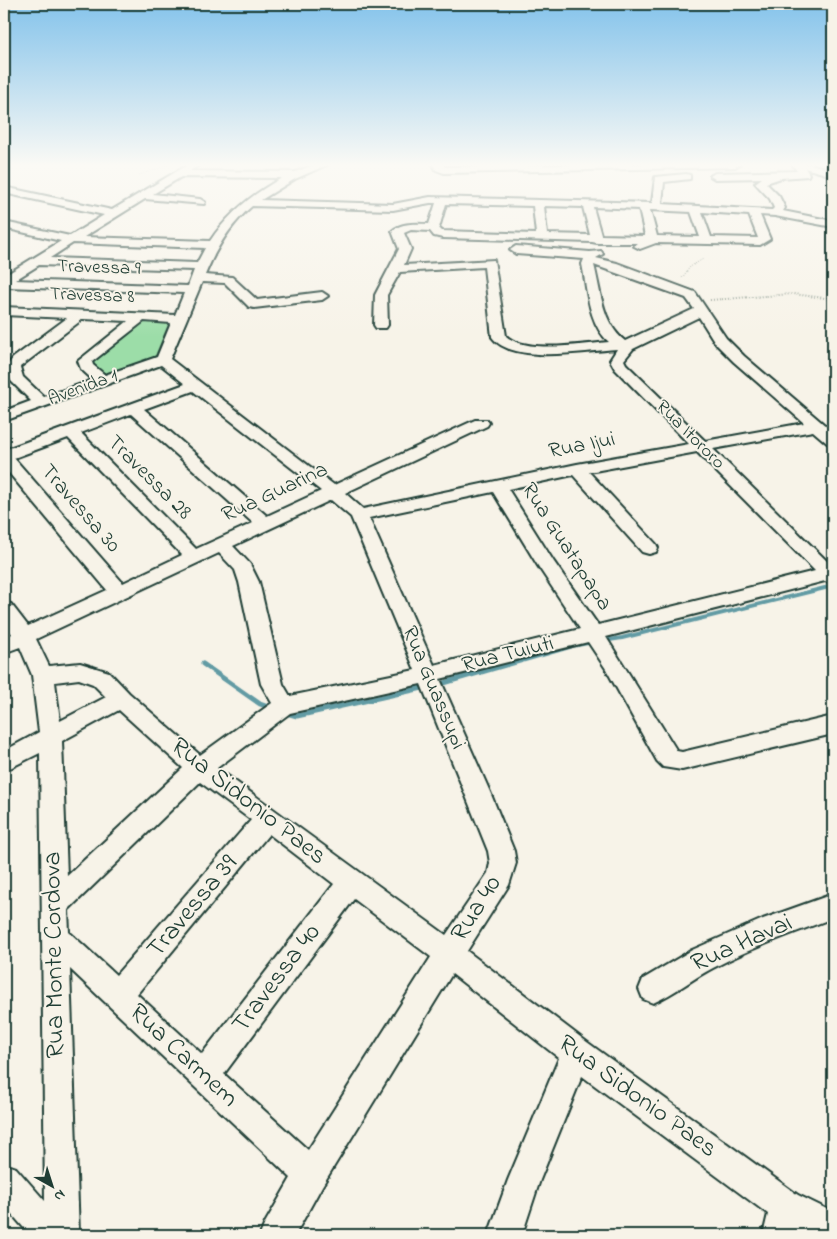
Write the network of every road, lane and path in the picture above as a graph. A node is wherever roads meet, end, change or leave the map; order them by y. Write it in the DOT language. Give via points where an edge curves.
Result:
graph roads {
  1 [pos="102,222"];
  2 [pos="229,222"];
  3 [pos="435,222"];
  4 [pos="540,222"];
  5 [pos="592,222"];
  6 [pos="648,222"];
  7 [pos="699,222"];
  8 [pos="757,222"];
  9 [pos="4,225"];
  10 [pos="433,228"];
  11 [pos="514,237"];
  12 [pos="542,238"];
  13 [pos="73,240"];
  14 [pos="597,240"];
  15 [pos="652,241"];
  16 [pos="706,242"];
  17 [pos="212,245"];
  18 [pos="590,258"];
  19 [pos="703,259"];
  20 [pos="37,261"];
  21 [pos="396,269"];
  22 [pos="196,279"];
  23 [pos="4,282"];
  24 [pos="322,296"];
  25 [pos="833,299"];
  26 [pos="694,302"];
  27 [pos="4,311"];
  28 [pos="26,312"];
  29 [pos="81,314"];
  30 [pos="141,317"];
  31 [pos="178,319"];
  32 [pos="381,325"];
  33 [pos="4,326"];
  34 [pos="625,346"];
  35 [pos="163,360"];
  36 [pos="103,381"];
  37 [pos="195,385"];
  38 [pos="41,403"];
  39 [pos="133,408"];
  40 [pos="4,416"];
  41 [pos="481,423"];
  42 [pos="815,426"];
  43 [pos="70,431"];
  44 [pos="833,440"];
  45 [pos="702,446"];
  46 [pos="4,456"];
  47 [pos="577,469"];
  48 [pos="498,486"];
  49 [pos="333,492"];
  50 [pos="359,515"];
  51 [pos="265,524"];
  52 [pos="222,545"];
  53 [pos="649,548"];
  54 [pos="195,558"];
  55 [pos="832,576"];
  56 [pos="121,593"];
  57 [pos="4,609"];
  58 [pos="25,637"];
  59 [pos="599,640"];
  60 [pos="4,646"];
  61 [pos="43,675"];
  62 [pos="432,687"];
  63 [pos="120,699"];
  64 [pos="278,710"];
  65 [pos="833,726"];
  66 [pos="51,738"];
  67 [pos="4,762"];
  68 [pos="199,768"];
  69 [pos="267,819"];
  70 [pos="503,863"];
  71 [pos="351,882"];
  72 [pos="54,906"];
  73 [pos="833,906"];
  74 [pos="54,937"];
  75 [pos="449,954"];
  76 [pos="653,989"];
  77 [pos="118,994"];
  78 [pos="576,1053"];
  79 [pos="204,1076"];
  80 [pos="311,1175"];
  81 [pos="4,1180"];
  82 [pos="783,1221"];
  83 [pos="287,1227"];
  84 [pos="833,1230"];
  85 [pos="52,1235"];
  86 [pos="62,1235"];
  87 [pos="505,1235"];
  1 -- 13 [label="street"];
  2 -- 17 [label="street"];
  3 -- 10 [label="street"];
  4 -- 12 [label="street"];
  5 -- 14 [label="street"];
  6 -- 15 [label="street"];
  7 -- 16 [label="street"];
  8 -- 16 [label="street" via="764,240 752,243"];
  9 -- 13 [label="street"];
  10 -- 11 [label="street" via="443,235 489,231"];
  10 -- 21 [label="street" via="410,227 398,231 405,249"];
  11 -- 12 [label="street"];
  11 -- 18 [label="street" via="512,243 501,249"];
  12 -- 14 [label="street"];
  13 -- 17 [label="street"];
  13 -- 20 [label="street"];
  14 -- 15 [label="street"];
  15 -- 16 [label="street"];
  15 -- 18 [label="street" via="634,249"];
  17 -- 22 [label="street"];
  18 -- 26 [label="street"];
  18 -- 34 [label="street" via="600,318 609,335"];
  19 -- 26 [label="path" via="690,267 682,278 681,283"];
  20 -- 22 [label="street"];
  20 -- 23 [label="street"];
  21 -- 32 [label="street" via="381,295"];
  21 -- 34 [label="street" via="492,258 499,337 504,342 541,349"];
  22 -- 23 [label="street, Travessa 9"];
  22 -- 24 [label="street" via="228,280 254,304"];
  22 -- 31 [label="street"];
  25 -- 26 [label="path" via="767,294"];
  26 -- 34 [label="street"];
  26 -- 42 [label="street" via="721,341"];
  27 -- 28 [label="street, Travessa 8"];
  28 -- 29 [label="street, Travessa 8"];
  28 -- 33 [label="street"];
  29 -- 30 [label="street, Travessa 8"];
  29 -- 38 [label="street" via="13,367 16,378"];
  30 -- 31 [label="street, Travessa 8"];
  30 -- 36 [label="street" via="85,361 86,366"];
  31 -- 35 [label="street"];
  34 -- 45 [label="street, Rua Itororo" via="619,356 620,366"];
  35 -- 36 [label="street, Avenida 1"];
  35 -- 37 [label="street"];
  36 -- 38 [label="street, Avenida 1"];
  37 -- 39 [label="street"];
  37 -- 49 [label="street"];
  38 -- 40 [label="street, Avenida 1"];
  39 -- 43 [label="street"];
  39 -- 51 [label="street"];
  41 -- 49 [label="street, Rua Guarina"];
  42 -- 44 [label="street"];
  42 -- 45 [label="street, Rua Ijui"];
  43 -- 46 [label="street"];
  43 -- 54 [label="street, Travessa 28"];
  45 -- 47 [label="street, Rua Ijui"];
  45 -- 55 [label="street, Rua Itororo"];
  46 -- 56 [label="street, Travessa 30"];
  47 -- 48 [label="street, Rua Ijui"];
  47 -- 53 [label="street"];
  48 -- 50 [label="street, Rua Ijui"];
  48 -- 59 [label="street, Rua Guatapapa" via="547,566"];
  49 -- 50 [label="street"];
  49 -- 51 [label="street, Rua Guarina"];
  50 -- 62 [label="street, Rua Guassupi"];
  51 -- 52 [label="street, Rua Guarina"];
  52 -- 54 [label="street"];
  52 -- 64 [label="street, Rua Guarina" via="243,568 249,582"];
  54 -- 56 [label="street"];
  55 -- 59 [label="street, Rua Tuiuti"];
  56 -- 58 [label="street"];
  57 -- 58 [label="street"];
  58 -- 60 [label="street"];
  58 -- 61 [label="street"];
  59 -- 62 [label="street, Rua Tuiuti"];
  59 -- 65 [label="street, Rua Guatapapa" via="671,760 682,761"];
  61 -- 63 [label="street, Rua Sidonio Paes" via="80,671 91,674 101,678"];
  61 -- 66 [label="street, Rua Monte Cordova"];
  62 -- 64 [label="street, Rua Tuiuti"];
  62 -- 70 [label="street, Rua Guassupi" via="478,792"];
  63 -- 66 [label="street"];
  63 -- 68 [label="street, Rua Sidonio Paes"];
  64 -- 68 [label="street, Rua Tuiuti"];
  66 -- 67 [label="street"];
  66 -- 72 [label="street, Rua Monte Cordova"];
  68 -- 69 [label="street, Rua Sidonio Paes"];
  68 -- 72 [label="street, Rua Tuiuti"];
  69 -- 71 [label="street, Rua Sidonio Paes"];
  69 -- 77 [label="street, Travessa 39"];
  70 -- 75 [label="street, Rua 40" via="500,877"];
  71 -- 75 [label="street, Rua Sidonio Paes"];
  71 -- 79 [label="street, Travessa 40"];
  72 -- 74 [label="street, Rua Monte Cordova"];
  73 -- 76 [label="street, Rua Havai" via="702,958"];
  74 -- 77 [label="street, Rua Carmem"];
  74 -- 86 [label="street, Rua Monte Cordova"];
  75 -- 78 [label="street, Rua Sidonio Paes"];
  75 -- 80 [label="street"];
  77 -- 79 [label="street, Rua Carmem"];
  78 -- 82 [label="street, Rua Sidonio Paes"];
  78 -- 87 [label="street"];
  79 -- 80 [label="street, Rua Carmem"];
  80 -- 83 [label="street"];
  81 -- 85 [label="street"];
  82 -- 84 [label="street, Rua Sidonio Paes"];
}
